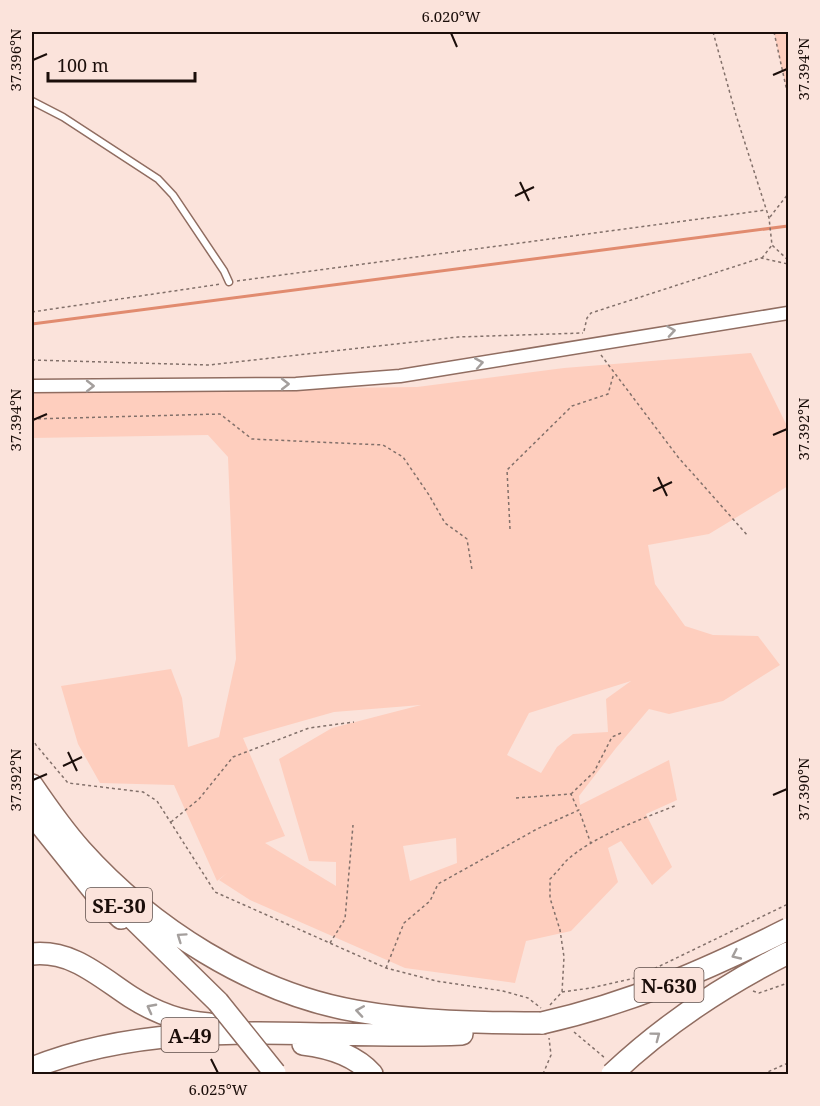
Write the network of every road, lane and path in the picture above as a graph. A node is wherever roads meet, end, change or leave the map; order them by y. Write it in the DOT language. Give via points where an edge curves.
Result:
graph roads {
  1 [pos="713,32"];
  2 [pos="774,32"];
  3 [pos="789,96"];
  4 [pos="32,101"];
  5 [pos="789,194"];
  6 [pos="766,210"];
  7 [pos="769,218"];
  8 [pos="772,245"];
  9 [pos="761,258"];
  10 [pos="789,260"];
  11 [pos="789,264"];
  12 [pos="229,282"];
  13 [pos="32,312"];
  14 [pos="789,313"];
  15 [pos="587,341"];
  16 [pos="32,360"];
  17 [pos="614,372"];
  18 [pos="32,386"];
  19 [pos="32,419"];
  20 [pos="510,529"];
  21 [pos="748,536"];
  22 [pos="472,570"];
  23 [pos="354,722"];
  24 [pos="621,733"];
  25 [pos="32,738"];
  26 [pos="32,785"];
  27 [pos="571,794"];
  28 [pos="516,798"];
  29 [pos="32,799"];
  30 [pos="677,805"];
  31 [pos="579,810"];
  32 [pos="32,814"];
  33 [pos="170,823"];
  34 [pos="353,825"];
  35 [pos="591,844"];
  36 [pos="789,904"];
  37 [pos="789,929"];
  38 [pos="330,943"];
  39 [pos="789,953"];
  40 [pos="32,954"];
  41 [pos="386,968"];
  42 [pos="562,992"];
  43 [pos="214,1003"];
  44 [pos="417,1028"];
  45 [pos="545,1028"];
  46 [pos="573,1031"];
  47 [pos="353,1035"];
  48 [pos="789,1063"];
  49 [pos="609,1067"];
  50 [pos="32,1068"];
  51 [pos="39,1074"];
  52 [pos="272,1074"];
  53 [pos="372,1074"];
  54 [pos="543,1074"];
  55 [pos="763,1074"];
  1 -- 6 [label="path"];
  2 -- 3 [label="path"];
  4 -- 12 [label="lane" via="158,179 173,195"];
  5 -- 7 [label="path"];
  6 -- 7 [label="path"];
  6 -- 12 [label="path"];
  7 -- 8 [label="path"];
  8 -- 9 [label="path"];
  8 -- 10 [label="path"];
  9 -- 11 [label="path"];
  9 -- 15 [label="path" via="591,313 587,318"];
  12 -- 13 [label="path"];
  15 -- 14 [label="street, one-way"];
  15 -- 16 [label="path" via="458,337 209,365"];
  15 -- 17 [label="path"];
  18 -- 15 [label="street, one-way" via="296,384 389,377"];
  17 -- 20 [label="path" via="608,394 572,406 507,470"];
  17 -- 21 [label="path" via="678,457"];
  19 -- 22 [label="path" via="220,414 252,439 383,445 404,457 445,523 468,539"];
  23 -- 33 [label="path" via="309,728 232,757 199,799"];
  24 -- 27 [label="path" via="612,737 594,772"];
  25 -- 33 [label="path" via="68,783 143,792 157,801"];
  44 -- 26 [label="highway, one-way" via="271,985 194,946 108,879 65,832"];
  27 -- 28 [label="path"];
  27 -- 31 [label="path"];
  29 -- 43 [label="highway, SE-30" via="98,884"];
  30 -- 35 [label="path"];
  31 -- 35 [label="path"];
  31 -- 41 [label="path" via="438,884 430,901 404,923"];
  32 -- 43 [label="highway" via="97,895"];
  33 -- 38 [label="path" via="215,892"];
  34 -- 38 [label="path" via="345,919"];
  35 -- 42 [label="path" via="567,860 550,879 550,898 564,957"];
  36 -- 42 [label="path" via="635,978"];
  37 -- 45 [label="highway, N-630, one-way, bridge" via="666,986"];
  38 -- 41 [label="path"];
  49 -- 39 [label="highway, N-630, one-way, bridge" via="689,1011"];
  47 -- 40 [label="highway, one-way" via="184,1021 145,1005 79,962 57,955"];
  41 -- 42 [label="path" via="436,981 503,991 528,998 545,1011"];
  43 -- 52 [label="highway, SE-30, bridge"];
  44 -- 45 [label="highway" via="463,1023"];
  44 -- 47 [label="highway, A-49"];
  45 -- 54 [label="path" via="551,1055"];
  46 -- 49 [label="path"];
  47 -- 50 [label="highway, A-49" via="174,1036 107,1046"];
  48 -- 55 [label="path"];
  51 -- 53 [label="highway" via="152,1045 223,1040 283,1041 324,1047"];
}
